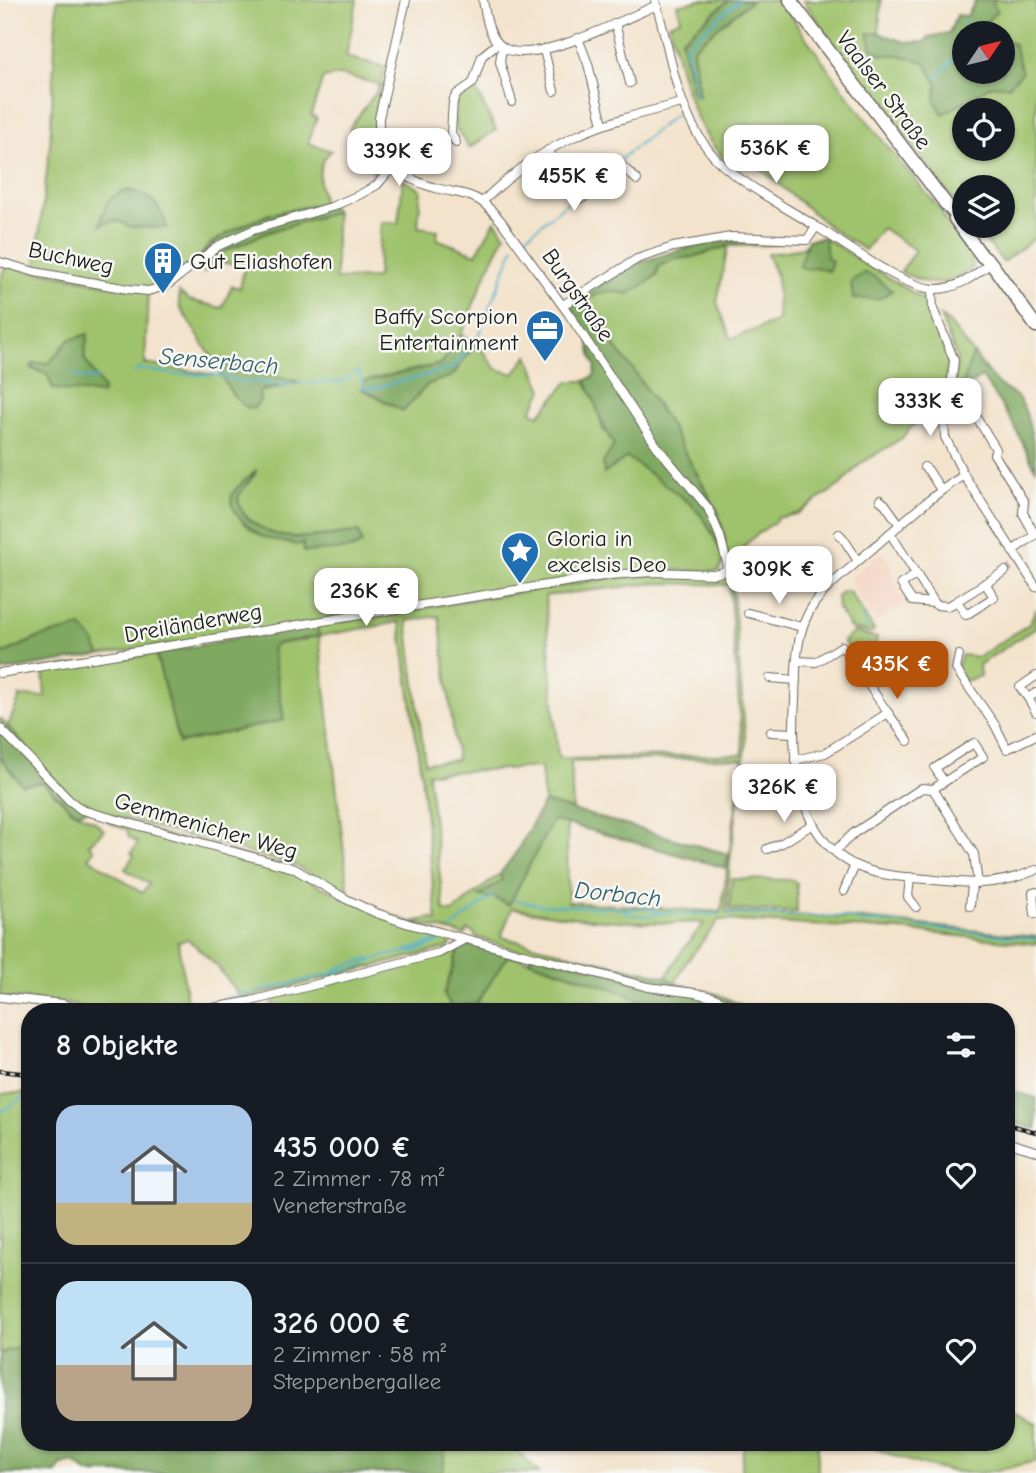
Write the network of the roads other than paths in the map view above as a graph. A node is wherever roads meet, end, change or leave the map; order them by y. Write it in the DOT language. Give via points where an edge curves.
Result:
graph roads {
  1 [pos="405,0"];
  2 [pos="483,0"];
  3 [pos="790,0"];
  4 [pos="656,3"];
  5 [pos="615,23"];
  6 [pos="578,38"];
  7 [pos="500,45"];
  8 [pos="544,50"];
  9 [pos="630,83"];
  10 [pos="554,91"];
  11 [pos="512,102"];
  12 [pos="682,103"];
  13 [pos="603,124"];
  14 [pos="456,143"];
  15 [pos="548,150"];
  16 [pos="394,165"];
  17 [pos="637,180"];
  18 [pos="482,202"];
  19 [pos="946,204"];
  20 [pos="952,211"];
  21 [pos="816,227"];
  22 [pos="976,238"];
  23 [pos="0,262"];
  24 [pos="991,263"];
  25 [pos="932,289"];
  26 [pos="1016,296"];
  27 [pos="563,305"];
  28 [pos="1036,315"];
  29 [pos="1036,326"];
  30 [pos="948,395"];
  31 [pos="924,467"];
  32 [pos="964,475"];
  33 [pos="941,490"];
  34 [pos="880,500"];
  35 [pos="900,525"];
  36 [pos="838,534"];
  37 [pos="890,534"];
  38 [pos="1012,551"];
  39 [pos="776,556"];
  40 [pos="858,561"];
  41 [pos="1012,566"];
  42 [pos="726,571"];
  43 [pos="916,575"];
  44 [pos="985,583"];
  45 [pos="1036,587"];
  46 [pos="826,588"];
  47 [pos="957,601"];
  48 [pos="934,603"];
  49 [pos="748,613"];
  50 [pos="802,627"];
  51 [pos="959,655"];
  52 [pos="798,661"];
  53 [pos="0,673"];
  54 [pos="1036,676"];
  55 [pos="771,678"];
  56 [pos="796,680"];
  57 [pos="1032,696"];
  58 [pos="1036,712"];
  59 [pos="888,713"];
  60 [pos="0,727"];
  61 [pos="771,732"];
  62 [pos="794,733"];
  63 [pos="1036,735"];
  64 [pos="908,741"];
  65 [pos="795,760"];
  66 [pos="944,782"];
  67 [pos="770,786"];
  68 [pos="799,787"];
  69 [pos="933,789"];
  70 [pos="813,824"];
  71 [pos="767,849"];
  72 [pos="835,851"];
  73 [pos="855,865"];
  74 [pos="1036,870"];
  75 [pos="910,877"];
  76 [pos="975,884"];
  77 [pos="844,891"];
  78 [pos="1036,892"];
  79 [pos="970,906"];
  80 [pos="916,907"];
  81 [pos="1035,914"];
  82 [pos="465,939"];
  83 [pos="0,997"];
  84 [pos="54,1003"];
  85 [pos="240,1003"];
  86 [pos="723,1003"];
  87 [pos="1015,1145"];
  88 [pos="1036,1151"];
  1 -- 16 [label="street" via="379,118 383,148"];
  2 -- 7 [label="street" via="488,26"];
  3 -- 19 [label="main road, Vaalser Straße"];
  4 -- 5 [label="street"];
  4 -- 12 [label="street"];
  5 -- 6 [label="street"];
  5 -- 9 [label="street"];
  6 -- 8 [label="street"];
  6 -- 13 [label="street"];
  7 -- 8 [label="street" via="514,51"];
  7 -- 11 [label="street" via="500,62"];
  7 -- 14 [label="street" via="481,56 475,79 453,101 451,133"];
  8 -- 10 [label="street"];
  12 -- 13 [label="street"];
  12 -- 21 [label="street" via="703,144 722,165"];
  13 -- 15 [label="street"];
  15 -- 17 [label="street" via="577,199 622,166"];
  15 -- 18 [label="street"];
  16 -- 18 [label="street, Burgstraße" via="420,183"];
  16 -- 23 [label="street, Buchweg" via="370,189 331,207 241,235 157,289 128,289"];
  18 -- 27 [label="street, Burgstraße"];
  19 -- 20 [label="main road, Vaalser Straße"];
  19 -- 24 [label="main road, Vaalser Straße"];
  21 -- 25 [label="street" via="906,281"];
  21 -- 27 [label="street" via="807,240 731,237 653,253"];
  22 -- 24 [label="main road, Vaalser Straße"];
  24 -- 25 [label="street" via="962,283"];
  24 -- 26 [label="main road, Vaalser Straße"];
  25 -- 30 [label="street" via="933,309 954,360"];
  26 -- 28 [label="main road, Vaalser Straße"];
  26 -- 29 [label="main road, Vaalser Straße"];
  27 -- 42 [label="street, Burgstraße" via="658,449 708,508 722,543"];
  30 -- 32 [label="street" via="943,410 945,437"];
  30 -- 38 [label="street" via="966,400 975,412 1024,502 1023,513 1035,535"];
  31 -- 33 [label="street"];
  32 -- 33 [label="street"];
  32 -- 38 [label="street"];
  33 -- 35 [label="street"];
  34 -- 35 [label="street"];
  35 -- 37 [label="street"];
  36 -- 40 [label="street"];
  37 -- 40 [label="street"];
  37 -- 43 [label="street"];
  38 -- 41 [label="street"];
  39 -- 46 [label="street"];
  40 -- 46 [label="street"];
  41 -- 44 [label="street"];
  41 -- 45 [label="street"];
  42 -- 53 [label="street, Dreiländerweg" via="609,575"];
  43 -- 48 [label="street"];
  43 -- 48 [label="street" via="901,584 912,601"];
  44 -- 47 [label="street"];
  44 -- 47 [label="street" via="994,597 966,615"];
  46 -- 50 [label="street"];
  47 -- 48 [label="street" via="947,606"];
  49 -- 50 [label="street"];
  50 -- 52 [label="street"];
  51 -- 63 [label="street" via="957,669 1007,749"];
  52 -- 56 [label="street"];
  52 -- 59 [label="street" via="816,662 842,646"];
  54 -- 57 [label="street" via="1020,687"];
  55 -- 56 [label="street"];
  56 -- 62 [label="street"];
  57 -- 58 [label="street"];
  59 -- 64 [label="street"];
  59 -- 65 [label="street" via="825,753"];
  60 -- 82 [label="street, Gemmenicher Weg" via="82,810 270,860 376,913"];
  61 -- 62 [label="street"];
  62 -- 65 [label="street"];
  65 -- 68 [label="street"];
  66 -- 66 [label="street" via="983,757 974,743 935,768"];
  66 -- 69 [label="street"];
  67 -- 68 [label="street"];
  68 -- 70 [label="street"];
  69 -- 72 [label="street" via="912,795"];
  69 -- 76 [label="street" via="974,854"];
  70 -- 71 [label="street"];
  70 -- 72 [label="street"];
  72 -- 73 [label="street"];
  73 -- 75 [label="street"];
  73 -- 77 [label="street"];
  74 -- 76 [label="street" via="1013,879"];
  75 -- 76 [label="street"];
  75 -- 80 [label="street" via="907,899"];
  76 -- 79 [label="street"];
  78 -- 81 [label="street"];
  82 -- 85 [label="street" via="439,953"];
  82 -- 86 [label="street, Gemmenicher Weg" via="648,988 704,995"];
  83 -- 84 [label="street"];
  87 -- 88 [label="street"];
}
